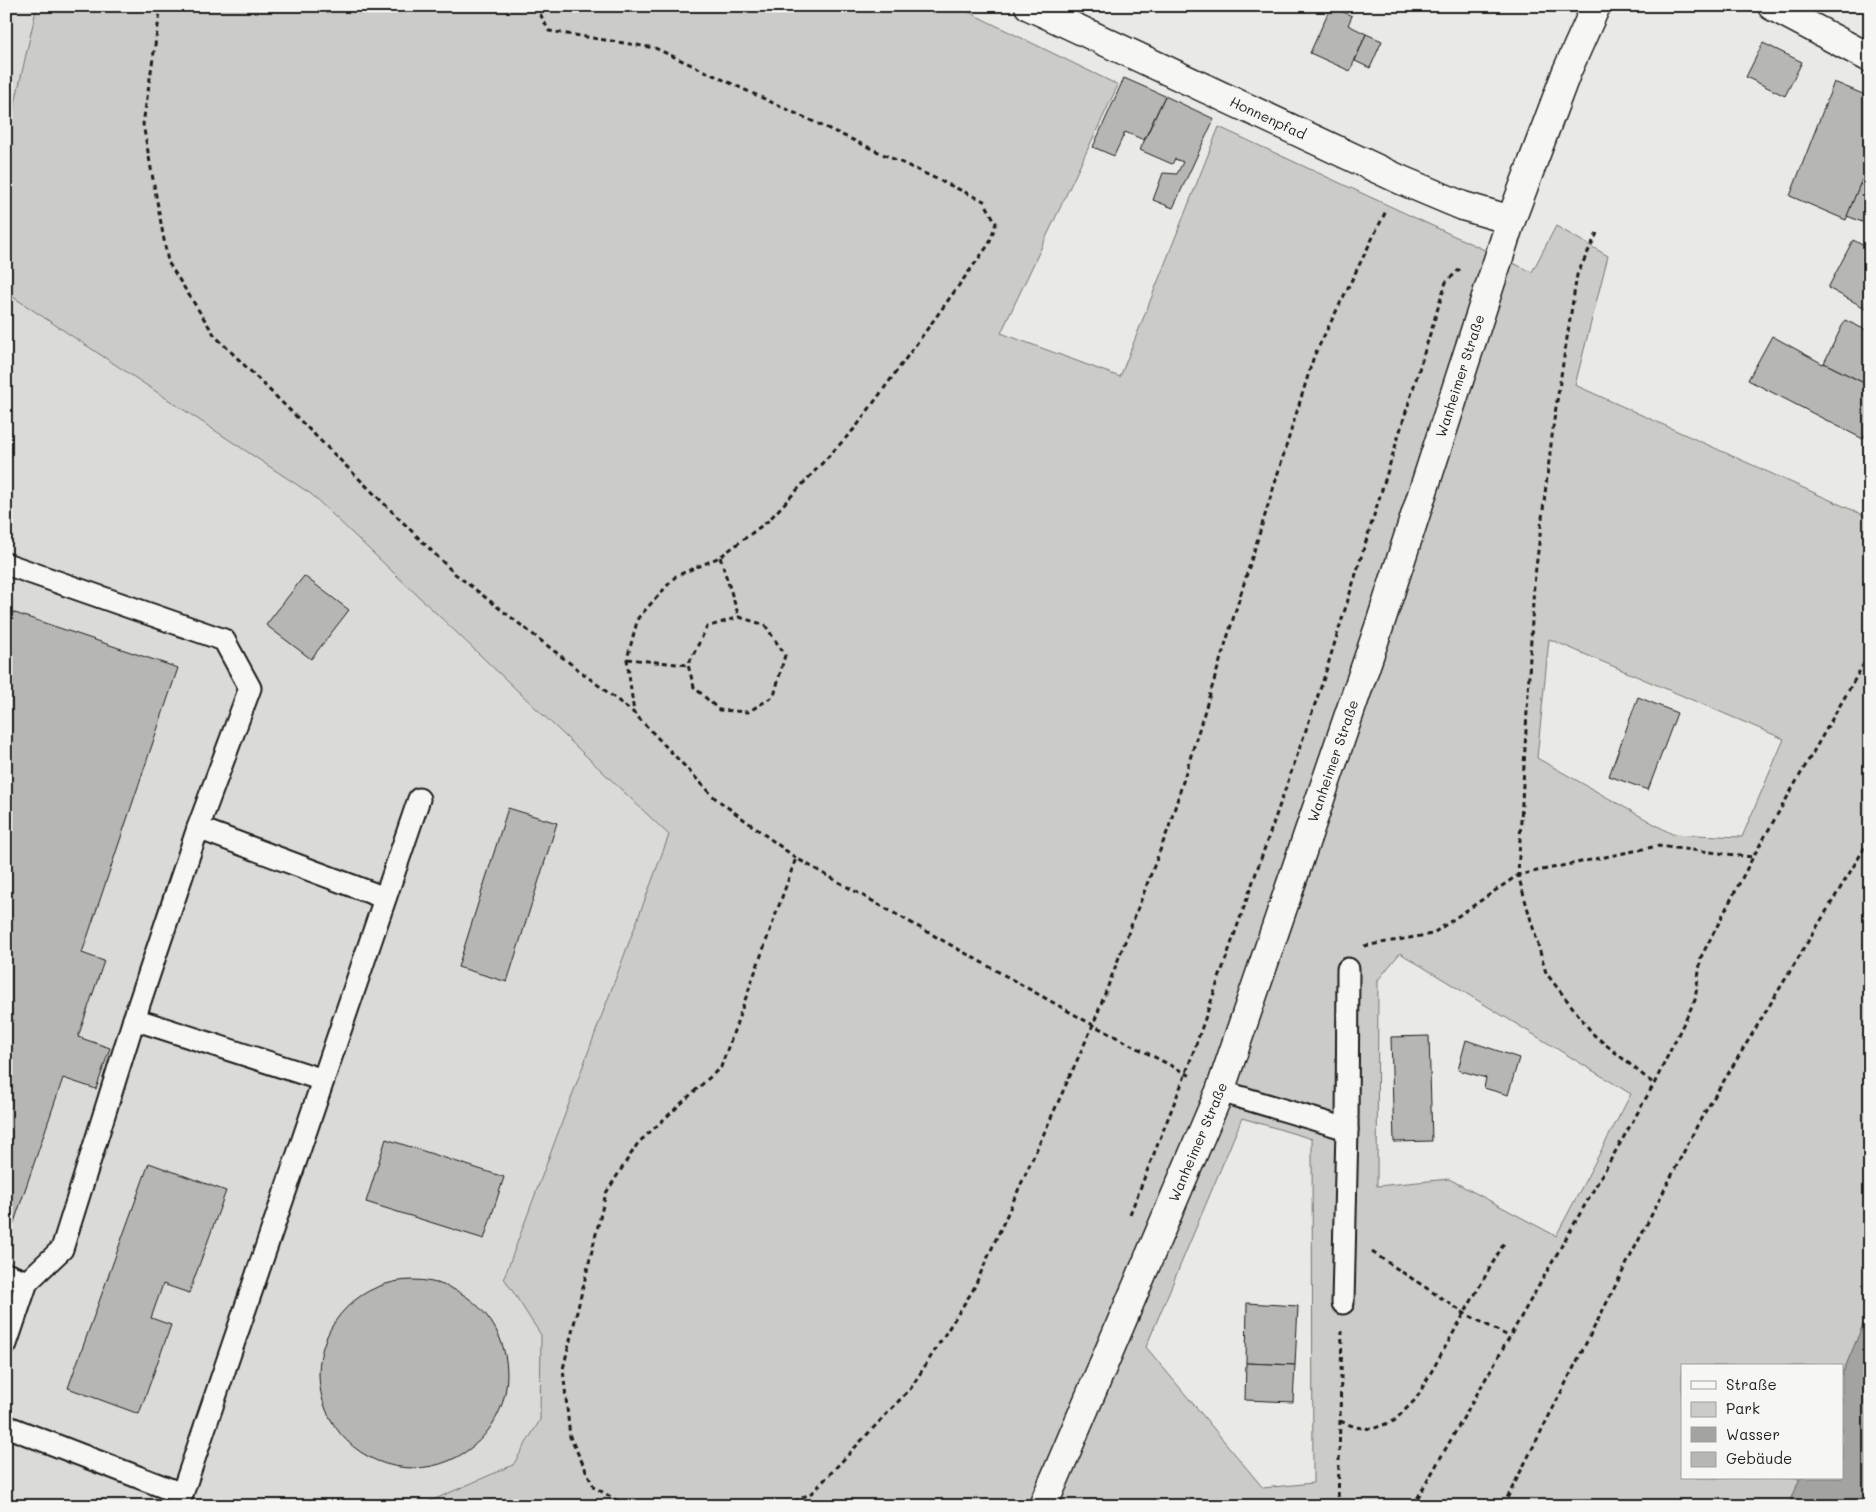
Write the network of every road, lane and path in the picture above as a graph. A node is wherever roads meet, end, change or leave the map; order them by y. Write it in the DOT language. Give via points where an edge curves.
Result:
graph roads {
  1 [pos="161,6"];
  2 [pos="536,6"];
  3 [pos="1029,6"];
  4 [pos="1596,6"];
  5 [pos="1772,6"];
  6 [pos="1870,58"];
  7 [pos="1402,180"];
  8 [pos="1511,220"];
  9 [pos="1597,233"];
  10 [pos="1461,268"];
  11 [pos="720,557"];
  12 [pos="6,564"];
  13 [pos="739,617"];
  14 [pos="1870,653"];
  15 [pos="627,659"];
  16 [pos="688,665"];
  17 [pos="634,713"];
  18 [pos="420,799"];
  19 [pos="198,828"];
  20 [pos="1870,839"];
  21 [pos="1753,857"];
  22 [pos="796,858"];
  23 [pos="1518,875"];
  24 [pos="386,898"];
  25 [pos="1348,969"];
  26 [pos="134,1019"];
  27 [pos="1093,1025"];
  28 [pos="1186,1073"];
  29 [pos="323,1080"];
  30 [pos="1654,1084"];
  31 [pos="1220,1091"];
  32 [pos="1347,1129"];
  33 [pos="1127,1222"];
  34 [pos="1344,1238"];
  35 [pos="1504,1243"];
  36 [pos="6,1274"];
  37 [pos="27,1282"];
  38 [pos="1343,1303"];
  39 [pos="1464,1313"];
  40 [pos="1510,1337"];
  41 [pos="6,1344"];
  42 [pos="1340,1421"];
  43 [pos="6,1426"];
  44 [pos="180,1500"];
  45 [pos="626,1506"];
  46 [pos="786,1506"];
  47 [pos="1043,1506"];
  48 [pos="1338,1506"];
  49 [pos="1413,1506"];
  50 [pos="1503,1506"];
  1 -- 17 [label="path" via="143,124 168,262 215,336 454,573"];
  2 -- 11 [label="path" via="549,31 655,48 984,200 996,223 989,244 856,427 768,521"];
  3 -- 7 [label="street, Honnenpfad"];
  4 -- 8 [label="street, Wanheimer Straße" via="1566,71"];
  5 -- 6 [label="street"];
  7 -- 8 [label="street, Honnenpfad" via="1464,206"];
  7 -- 27 [label="path" via="1314,356 1170,827"];
  8 -- 31 [label="street, Wanheimer Straße" via="1379,627"];
  9 -- 23 [label="path" via="1577,276 1534,584"];
  10 -- 28 [label="path" via="1446,282 1322,684"];
  11 -- 13 [label="path"];
  11 -- 15 [label="path" via="676,576 638,618"];
  12 -- 19 [label="lane" via="224,640 250,688"];
  13 -- 16 [label="path" via="707,627"];
  13 -- 16 [label="path" via="765,626 785,655 774,696 748,712 719,710 694,687"];
  14 -- 21 [label="path"];
  15 -- 16 [label="path"];
  15 -- 17 [label="path"];
  17 -- 22 [label="path" via="715,798"];
  18 -- 24 [label="lane"];
  19 -- 24 [label="lane"];
  19 -- 26 [label="lane"];
  20 -- 50 [label="path" via="1699,1122"];
  21 -- 23 [label="path" via="1658,846"];
  21 -- 30 [label="path" via="1701,957 1695,1000"];
  22 -- 27 [label="path"];
  22 -- 45 [label="path" via="721,1067 638,1143 606,1193 563,1369 570,1437 594,1487"];
  23 -- 25 [label="path" via="1432,934 1361,947"];
  23 -- 30 [label="path" via="1546,973 1594,1035"];
  24 -- 29 [label="lane"];
  25 -- 32 [label="lane"];
  26 -- 29 [label="lane"];
  26 -- 37 [label="lane" via="62,1248"];
  27 -- 28 [label="path"];
  27 -- 46 [label="path" via="973,1290 911,1388 813,1492"];
  28 -- 31 [label="path"];
  28 -- 33 [label="path"];
  29 -- 44 [label="lane"];
  30 -- 40 [label="path"];
  31 -- 32 [label="lane"];
  31 -- 47 [label="street, Wanheimer Straße"];
  32 -- 34 [label="lane"];
  34 -- 38 [label="lane"];
  34 -- 39 [label="path" via="1354,1240"];
  35 -- 39 [label="path"];
  36 -- 37 [label="lane"];
  37 -- 41 [label="lane"];
  38 -- 42 [label="path"];
  39 -- 40 [label="path"];
  39 -- 42 [label="path" via="1416,1399 1394,1421 1372,1429"];
  40 -- 49 [label="path"];
  42 -- 48 [label="path"];
  43 -- 44 [label="lane"];
}
